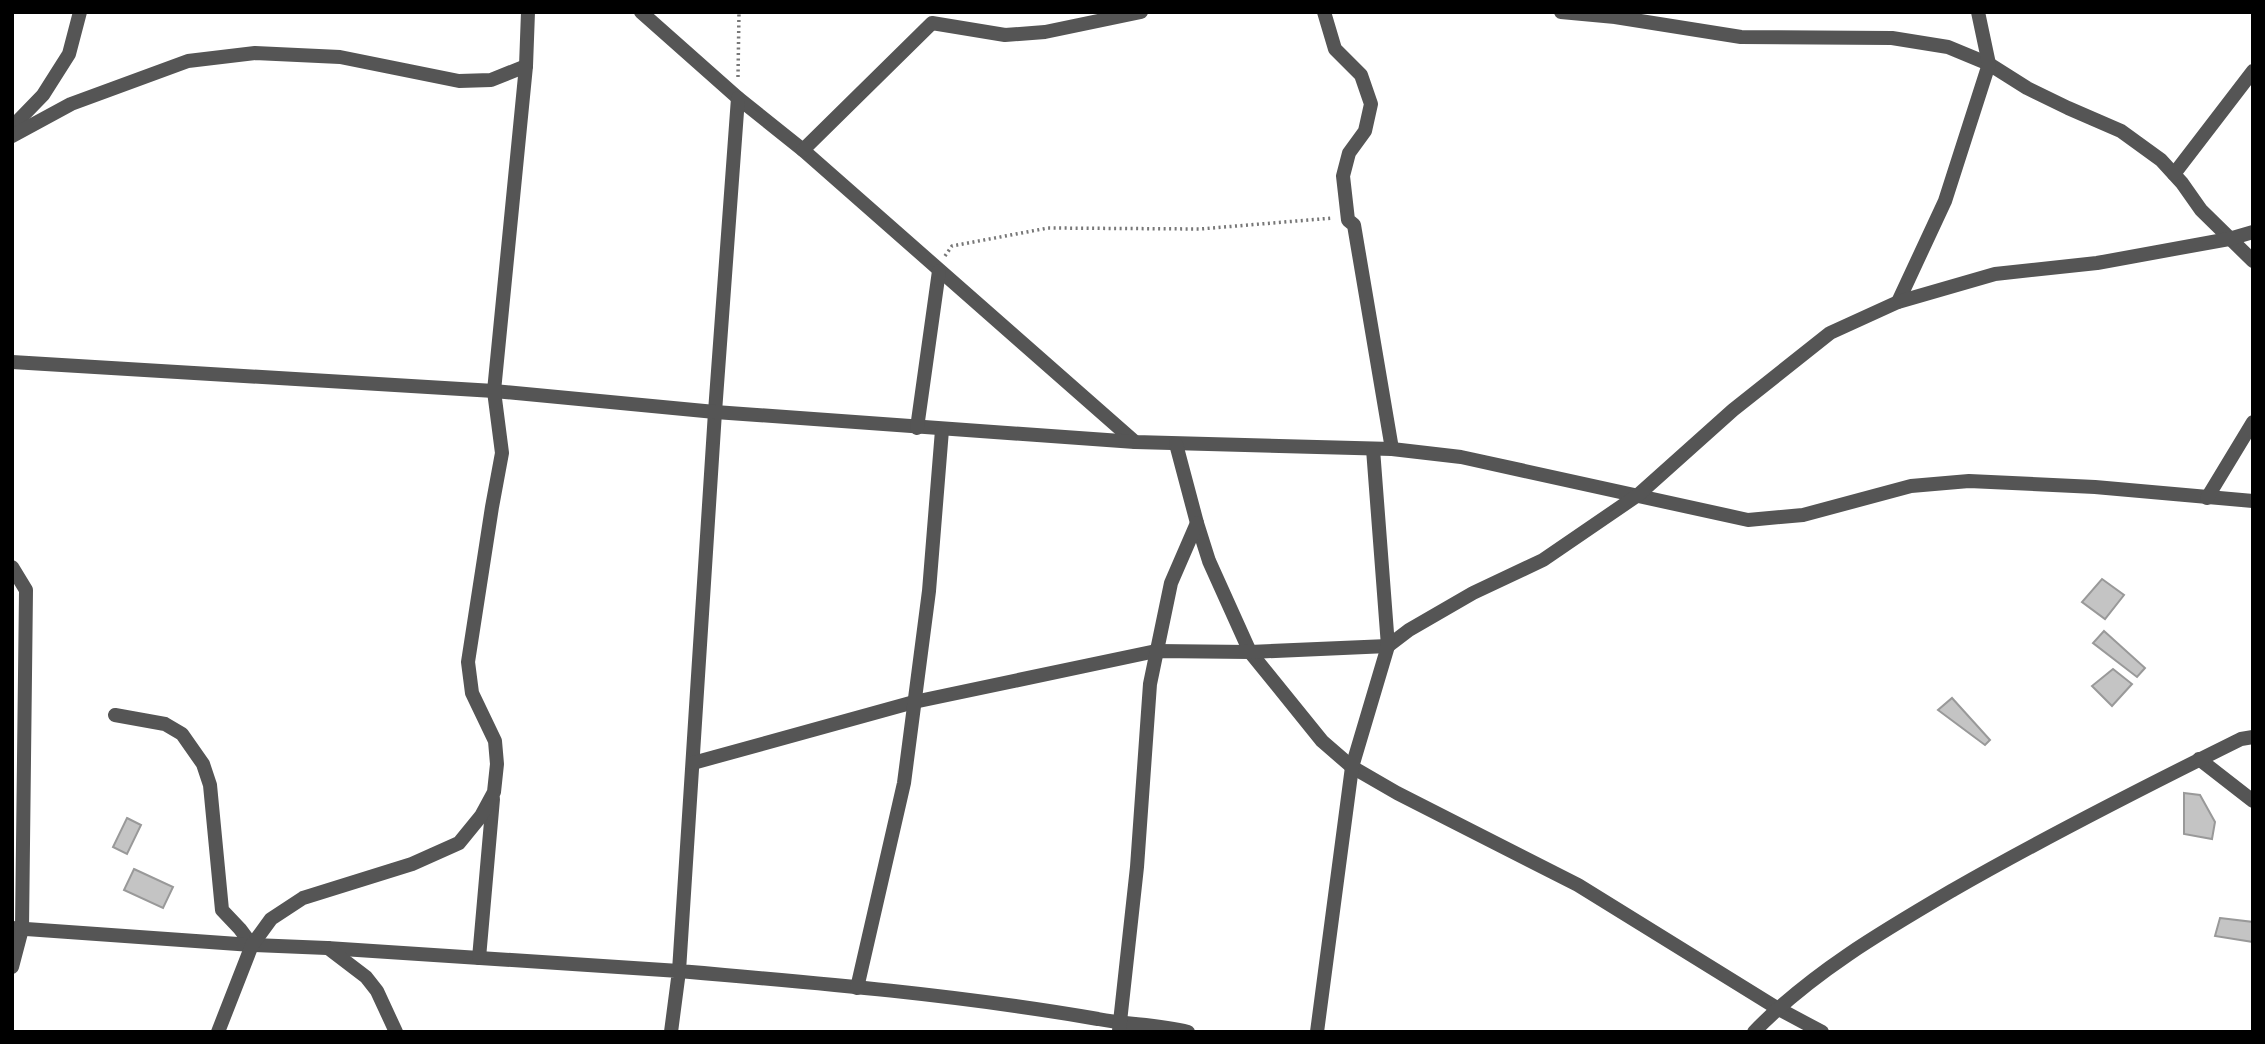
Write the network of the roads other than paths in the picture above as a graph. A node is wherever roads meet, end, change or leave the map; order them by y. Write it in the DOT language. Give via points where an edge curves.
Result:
graph roads {
  1 [pos="80,12"];
  2 [pos="528,12"];
  3 [pos="641,12"];
  4 [pos="1142,12"];
  5 [pos="1324,12"];
  6 [pos="1561,12"];
  7 [pos="1978,12"];
  8 [pos="1613,15"];
  9 [pos="1989,64"];
  10 [pos="526,66"];
  11 [pos="2253,71"];
  12 [pos="738,98"];
  13 [pos="12,127"];
  14 [pos="12,136"];
  15 [pos="803,150"];
  16 [pos="2174,174"];
  17 [pos="2253,232"];
  18 [pos="2229,239"];
  19 [pos="2253,261"];
  20 [pos="939,271"];
  21 [pos="1898,302"];
  22 [pos="12,362"];
  23 [pos="494,391"];
  24 [pos="715,411"];
  25 [pos="2253,422"];
  26 [pos="917,428"];
  27 [pos="942,430"];
  28 [pos="1135,442"];
  29 [pos="1176,443"];
  30 [pos="1373,449"];
  31 [pos="1392,449"];
  32 [pos="1638,495"];
  33 [pos="2207,498"];
  34 [pos="2253,501"];
  35 [pos="1197,523"];
  36 [pos="12,568"];
  37 [pos="1388,646"];
  38 [pos="1156,651"];
  39 [pos="1250,652"];
  40 [pos="914,702"];
  41 [pos="115,715"];
  42 [pos="2253,737"];
  43 [pos="2199,759"];
  44 [pos="692,763"];
  45 [pos="1352,767"];
  46 [pos="494,792"];
  47 [pos="2253,801"];
  48 [pos="17,929"];
  49 [pos="252,946"];
  50 [pos="327,948"];
  51 [pos="479,958"];
  52 [pos="12,967"];
  53 [pos="679,971"];
  54 [pos="857,988"];
  55 [pos="1777,1008"];
  56 [pos="1119,1027"];
  57 [pos="218,1032"];
  58 [pos="396,1032"];
  59 [pos="671,1032"];
  60 [pos="1188,1032"];
  61 [pos="1317,1032"];
  62 [pos="1754,1032"];
  63 [pos="1822,1032"];
  1 -- 13 [label="street" via="69,54 43,95"];
  2 -- 10 [label="street"];
  3 -- 12 [label="street"];
  4 -- 15 [label="street" via="1045,32 1005,35 932,23"];
  5 -- 31 [label="street" via="1335,48 1361,75 1371,104 1366,131 1349,153 1343,176"];
  6 -- 8 [label="street"];
  7 -- 9 [label="street"];
  8 -- 9 [label="street" via="1741,37 1892,38 1948,47"];
  9 -- 16 [label="street" via="2027,88 2121,131"];
  9 -- 21 [label="street" via="1945,201"];
  10 -- 14 [label="street" via="491,80 459,81 340,57 255,53 188,61 71,104"];
  10 -- 23 [label="street"];
  11 -- 16 [label="street"];
  12 -- 15 [label="street"];
  12 -- 24 [label="street"];
  15 -- 20 [label="street"];
  16 -- 18 [label="street"];
  17 -- 18 [label="street"];
  18 -- 19 [label="street"];
  18 -- 21 [label="street" via="2097,263 1995,274"];
  20 -- 26 [label="street"];
  20 -- 28 [label="street"];
  21 -- 32 [label="street" via="1830,333 1733,410"];
  22 -- 23 [label="street"];
  23 -- 24 [label="street"];
  23 -- 46 [label="street" via="502,453 468,662 472,693 495,741"];
  24 -- 26 [label="street"];
  24 -- 44 [label="street"];
  25 -- 33 [label="street"];
  26 -- 27 [label="street"];
  27 -- 28 [label="street"];
  27 -- 40 [label="street" via="929,591"];
  28 -- 29 [label="street"];
  29 -- 30 [label="street"];
  29 -- 35 [label="street"];
  30 -- 31 [label="street"];
  30 -- 37 [label="street"];
  31 -- 32 [label="street" via="1461,457"];
  32 -- 33 [label="street" via="1748,520 1803,515 1911,485 1969,481"];
  32 -- 37 [label="street" via="1543,560 1473,593"];
  33 -- 34 [label="street"];
  35 -- 38 [label="street" via="1171,583"];
  35 -- 39 [label="street"];
  36 -- 48 [label="street" via="26,590"];
  37 -- 39 [label="street"];
  37 -- 45 [label="street"];
  38 -- 39 [label="street"];
  38 -- 40 [label="street"];
  38 -- 56 [label="street"];
  39 -- 45 [label="street" via="1322,741"];
  40 -- 44 [label="street"];
  40 -- 54 [label="street" via="904,783"];
  41 -- 49 [label="street" via="165,724 182,734 204,764 222,910"];
  42 -- 43 [label="street"];
  43 -- 47 [label="street"];
  43 -- 55 [label="street" via="2013,856 1868,939"];
  44 -- 53 [label="street"];
  45 -- 55 [label="street" via="1578,885"];
  45 -- 61 [label="street"];
  46 -- 49 [label="street" via="459,842 412,864 303,898 271,919"];
  46 -- 51 [label="street"];
  48 -- 49 [label="street"];
  48 -- 52 [label="street"];
  49 -- 50 [label="street"];
  49 -- 57 [label="street"];
  50 -- 51 [label="street"];
  50 -- 58 [label="street" via="366,977"];
  51 -- 53 [label="street"];
  53 -- 54 [label="street"];
  53 -- 59 [label="street"];
  54 -- 56 [label="street" via="1020,1006"];
  55 -- 62 [label="street"];
  55 -- 63 [label="street"];
  56 -- 60 [label="street" via="1167,1026"];
}
